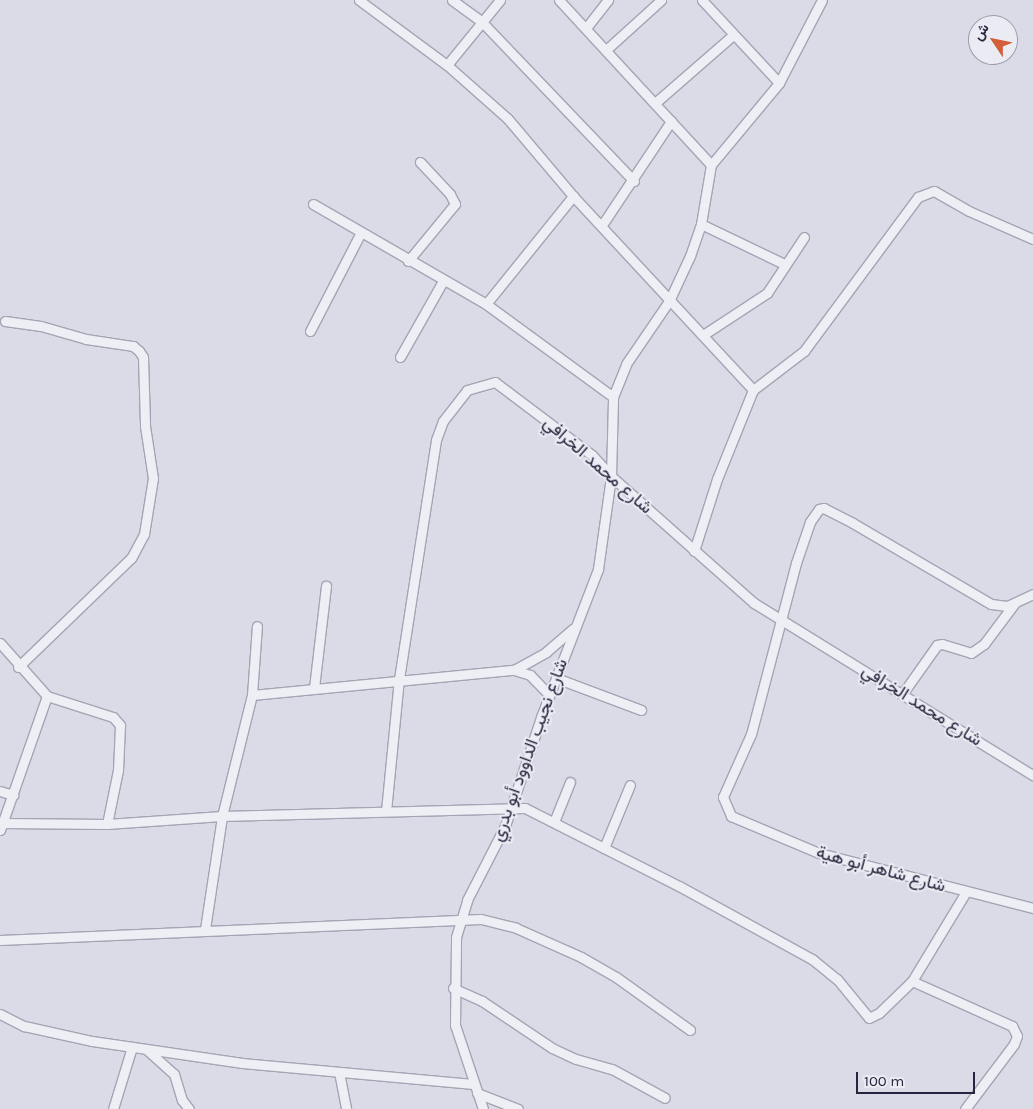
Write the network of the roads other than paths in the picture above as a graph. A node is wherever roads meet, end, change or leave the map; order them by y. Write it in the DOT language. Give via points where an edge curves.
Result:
graph roads {
  1 [pos="359,0"];
  2 [pos="452,0"];
  3 [pos="500,0"];
  4 [pos="559,0"];
  5 [pos="608,0"];
  6 [pos="661,0"];
  7 [pos="702,0"];
  8 [pos="822,0"];
  9 [pos="482,22"];
  10 [pos="586,28"];
  11 [pos="734,35"];
  12 [pos="607,49"];
  13 [pos="447,65"];
  14 [pos="779,83"];
  15 [pos="655,103"];
  16 [pos="671,121"];
  17 [pos="420,162"];
  18 [pos="710,165"];
  19 [pos="634,182"];
  20 [pos="573,196"];
  21 [pos="313,204"];
  22 [pos="701,224"];
  23 [pos="602,225"];
  24 [pos="360,234"];
  25 [pos="804,236"];
  26 [pos="1033,239"];
  27 [pos="408,261"];
  28 [pos="784,264"];
  29 [pos="443,281"];
  30 [pos="669,301"];
  31 [pos="486,304"];
  32 [pos="5,321"];
  33 [pos="310,331"];
  34 [pos="703,335"];
  35 [pos="400,357"];
  36 [pos="753,390"];
  37 [pos="614,397"];
  38 [pos="611,476"];
  39 [pos="694,551"];
  40 [pos="326,586"];
  41 [pos="1033,594"];
  42 [pos="1014,604"];
  43 [pos="780,620"];
  44 [pos="257,626"];
  45 [pos="575,626"];
  46 [pos="0,642"];
  47 [pos="18,667"];
  48 [pos="514,670"];
  49 [pos="556,678"];
  50 [pos="399,679"];
  51 [pos="314,688"];
  52 [pos="903,693"];
  53 [pos="252,695"];
  54 [pos="549,695"];
  55 [pos="47,696"];
  56 [pos="641,710"];
  57 [pos="1033,775"];
  58 [pos="570,782"];
  59 [pos="630,785"];
  60 [pos="0,791"];
  61 [pos="13,795"];
  62 [pos="512,807"];
  63 [pos="386,811"];
  64 [pos="222,816"];
  65 [pos="554,822"];
  66 [pos="107,824"];
  67 [pos="1,826"];
  68 [pos="604,848"];
  69 [pos="966,892"];
  70 [pos="1033,908"];
  71 [pos="460,919"];
  72 [pos="205,929"];
  73 [pos="0,940"];
  74 [pos="912,981"];
  75 [pos="453,988"];
  76 [pos="0,1014"];
  77 [pos="690,1030"];
  78 [pos="132,1047"];
  79 [pos="144,1048"];
  80 [pos="339,1072"];
  81 [pos="475,1089"];
  82 [pos="665,1098"];
  83 [pos="113,1109"];
  84 [pos="189,1109"];
  85 [pos="346,1109"];
  86 [pos="482,1109"];
  87 [pos="518,1109"];
  88 [pos="965,1109"];
  1 -- 13 [label="street"];
  2 -- 9 [label="street"];
  3 -- 9 [label="street"];
  4 -- 10 [label="street"];
  5 -- 10 [label="street"];
  6 -- 12 [label="street"];
  7 -- 11 [label="street"];
  8 -- 14 [label="street"];
  9 -- 13 [label="street"];
  9 -- 19 [label="street"];
  10 -- 12 [label="street"];
  11 -- 14 [label="street"];
  11 -- 15 [label="street"];
  12 -- 15 [label="street"];
  13 -- 20 [label="street" via="508,120"];
  14 -- 18 [label="street"];
  15 -- 16 [label="street"];
  16 -- 18 [label="street"];
  16 -- 19 [label="street"];
  17 -- 27 [label="street" via="450,194 455,204"];
  18 -- 22 [label="street, شارع نجيب الداوود أبو بدري"];
  19 -- 23 [label="street"];
  20 -- 23 [label="street"];
  20 -- 31 [label="street"];
  21 -- 24 [label="street"];
  22 -- 28 [label="street"];
  22 -- 30 [label="street, شارع نجيب الداوود أبو بدري"];
  23 -- 30 [label="street"];
  24 -- 27 [label="street"];
  24 -- 33 [label="street"];
  25 -- 28 [label="street"];
  26 -- 36 [label="street" via="969,211 934,191 924,193 804,351"];
  27 -- 29 [label="street"];
  28 -- 34 [label="street" via="767,292"];
  29 -- 31 [label="street"];
  29 -- 35 [label="street"];
  30 -- 34 [label="street"];
  30 -- 37 [label="street, شارع نجيب الداوود أبو بدري" via="626,364"];
  31 -- 37 [label="street"];
  32 -- 47 [label="street" via="133,346 139,351 143,357 145,426 153,478 144,534 131,558"];
  34 -- 36 [label="street"];
  36 -- 39 [label="street" via="716,479"];
  37 -- 38 [label="street, شارع نجيب الداوود أبو بدري"];
  38 -- 39 [label="street, شارع محمد الخرافي"];
  38 -- 45 [label="street, شارع نجيب الداوود أبو بدري" via="598,569"];
  38 -- 50 [label="street, شارع محمد الخرافي" via="592,455 506,387 495,382 467,390 443,420 436,440"];
  39 -- 43 [label="street, شارع محمد الخرافي" via="730,584"];
  40 -- 51 [label="street"];
  41 -- 42 [label="street"];
  42 -- 43 [label="street" via="1000,607 991,604 821,508 810,522"];
  42 -- 52 [label="street" via="984,644 971,653 937,645"];
  43 -- 52 [label="street, شارع محمد الخرافي"];
  43 -- 69 [label="street, شارع شاهر أبو هية" via="751,734 725,788 723,797 727,812 738,820 840,860"];
  44 -- 53 [label="street"];
  45 -- 48 [label="street" via="546,652"];
  45 -- 49 [label="street, شارع نجيب الداوود أبو بدري"];
  46 -- 47 [label="street"];
  47 -- 55 [label="street"];
  48 -- 50 [label="street"];
  48 -- 54 [label="street" via="535,679"];
  49 -- 54 [label="street, شارع نجيب الداوود أبو بدري"];
  49 -- 56 [label="street"];
  50 -- 51 [label="street"];
  50 -- 63 [label="street, شارع محمد الخرافي"];
  51 -- 53 [label="street"];
  52 -- 57 [label="street, شارع محمد الخرافي"];
  53 -- 64 [label="street"];
  54 -- 62 [label="street, شارع نجيب الداوود أبو بدري"];
  55 -- 61 [label="street"];
  55 -- 66 [label="street" via="112,717 120,725 118,770"];
  58 -- 65 [label="street"];
  59 -- 68 [label="street"];
  60 -- 61 [label="street"];
  61 -- 67 [label="street"];
  62 -- 63 [label="street"];
  62 -- 65 [label="street" via="525,808"];
  62 -- 71 [label="street, شارع نجيب الداوود أبو بدري"];
  63 -- 64 [label="street"];
  64 -- 66 [label="street"];
  64 -- 72 [label="street"];
  65 -- 68 [label="street"];
  66 -- 67 [label="street"];
  68 -- 74 [label="street" via="818,963 838,979 868,1018 880,1013"];
  69 -- 70 [label="street, شارع شاهر أبو هية"];
  69 -- 74 [label="street"];
  71 -- 72 [label="street"];
  71 -- 75 [label="street, شارع نجيب الداوود أبو بدري"];
  71 -- 77 [label="street" via="491,920 546,939 616,977"];
  72 -- 73 [label="street"];
  74 -- 88 [label="street" via="1012,1026 1016,1032 1014,1044"];
  75 -- 81 [label="street, شارع نجيب الداوود أبو بدري" via="455,1025"];
  75 -- 82 [label="street" via="488,1005 564,1054 612,1068"];
  76 -- 78 [label="street" via="24,1026"];
  78 -- 79 [label="street"];
  78 -- 83 [label="street"];
  79 -- 80 [label="street" via="242,1063"];
  79 -- 84 [label="street" via="174,1074 182,1100"];
  80 -- 81 [label="street"];
  80 -- 85 [label="street"];
  81 -- 86 [label="street, شارع نجيب الداوود أبو بدري"];
  81 -- 87 [label="street"];
}
